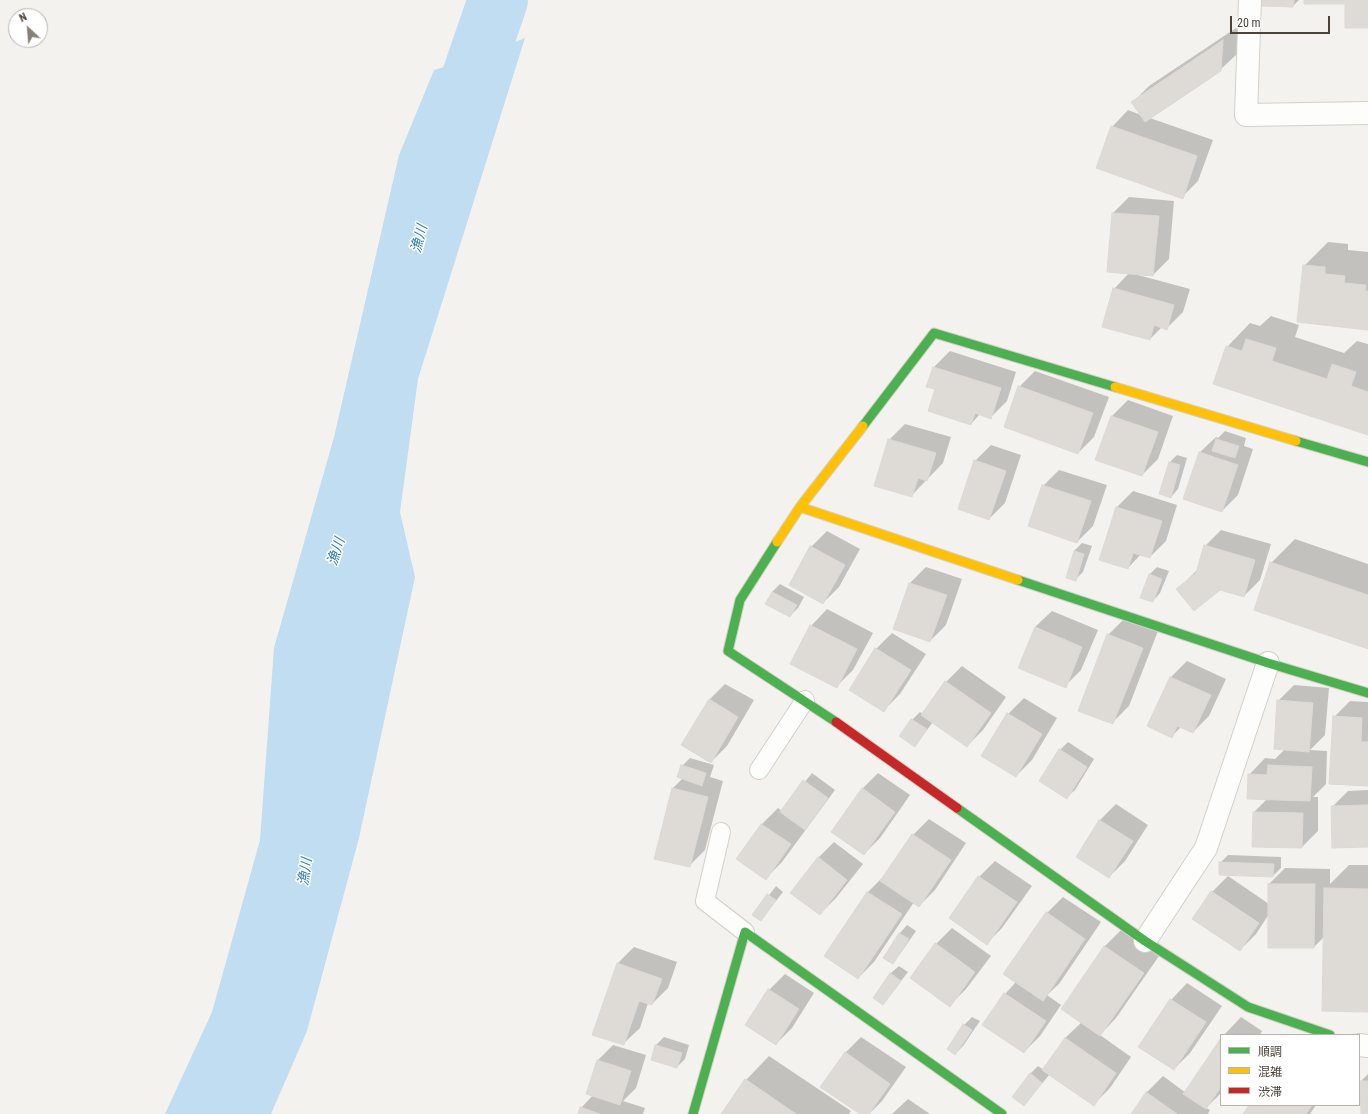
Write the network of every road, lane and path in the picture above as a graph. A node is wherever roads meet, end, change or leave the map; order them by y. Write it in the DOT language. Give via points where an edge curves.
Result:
graph roads {
  1 [pos="1250,0"];
  2 [pos="1368,114"];
  3 [pos="1368,462"];
  4 [pos="800,507"];
  5 [pos="1268,663"];
  6 [pos="1368,693"];
  7 [pos="805,700"];
  8 [pos="759,770"];
  9 [pos="722,832"];
  10 [pos="745,932"];
  11 [pos="1145,940"];
  12 [pos="1327,1034"];
  13 [pos="693,1114"];
  14 [pos="1002,1114"];
  1 -- 2 [label="street" via="1246,115"];
  3 -- 4 [label="street" via="934,333"];
  4 -- 5 [label="street"];
  4 -- 7 [label="street" via="740,600 728,651"];
  5 -- 6 [label="street"];
  5 -- 11 [label="street" via="1206,848"];
  7 -- 8 [label="lane"];
  7 -- 11 [label="street"];
  9 -- 10 [label="lane" via="705,901"];
  10 -- 13 [label="street"];
  10 -- 14 [label="street"];
  11 -- 12 [label="street" via="1248,1007"];
}
